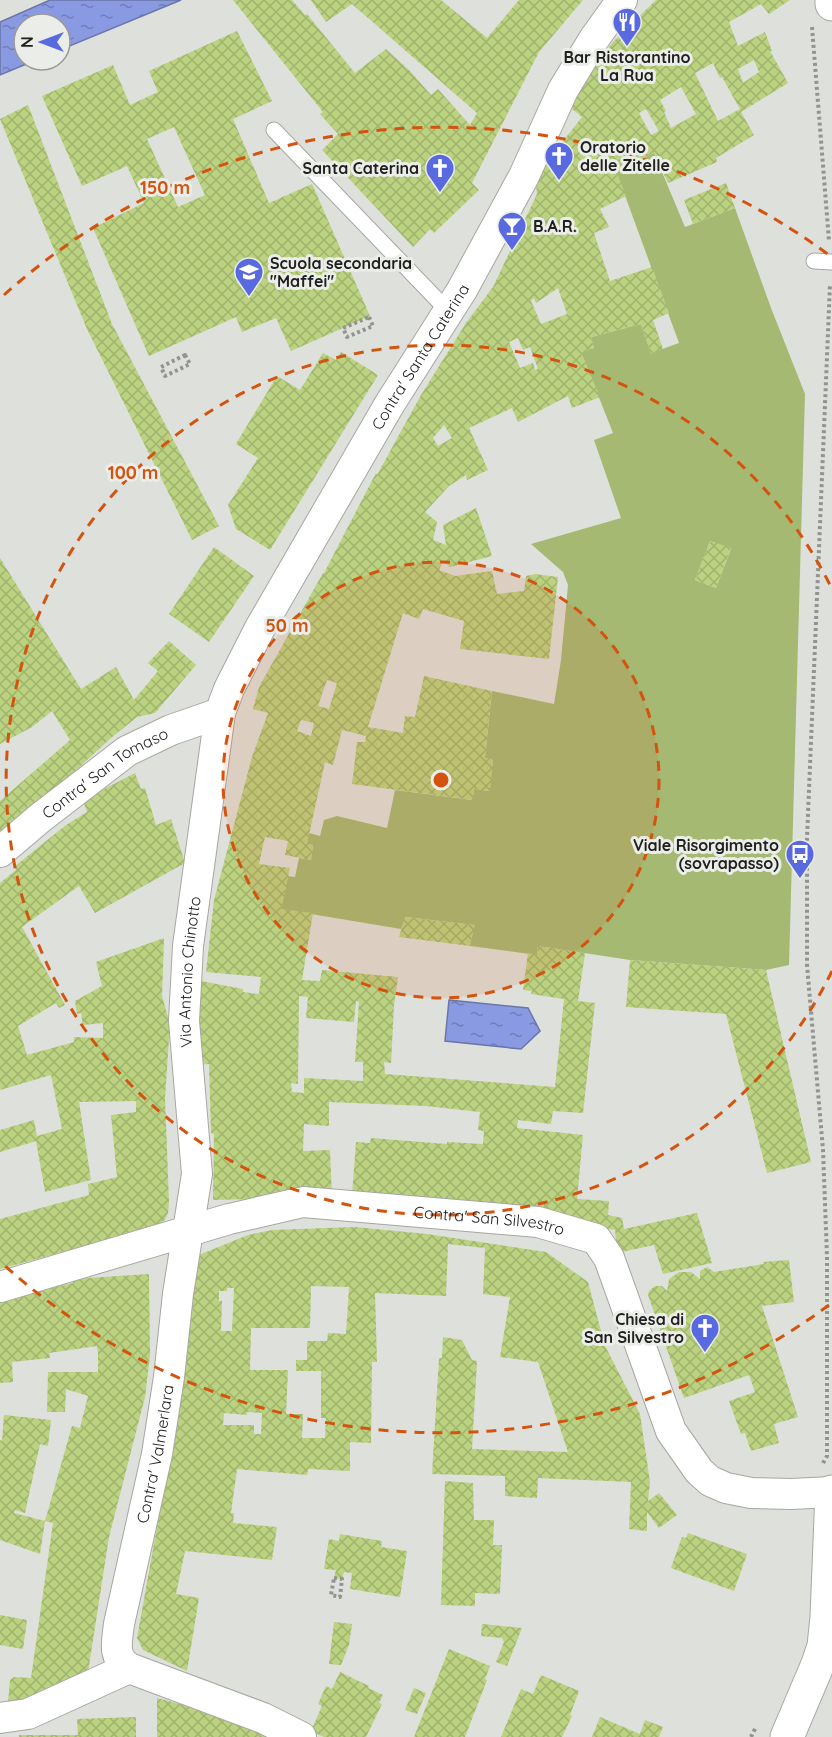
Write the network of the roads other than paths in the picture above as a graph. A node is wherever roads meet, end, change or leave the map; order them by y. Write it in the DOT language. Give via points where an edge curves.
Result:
graph roads {
  1 [pos="622,0"];
  2 [pos="274,130"];
  3 [pos="814,261"];
  4 [pos="831,262"];
  5 [pos="449,312"];
  6 [pos="220,713"];
  7 [pos="0,852"];
  8 [pos="187,1232"];
  9 [pos="0,1287"];
  10 [pos="828,1485"];
  11 [pos="129,1668"];
  12 [pos="832,1673"];
  13 [pos="0,1718"];
  14 [pos="301,1737"];
  15 [pos="788,1737"];
  1 -- 5 [label="street, Contra' Santa Caterina" via="562,90 524,176"];
  2 -- 5 [label="lane"];
  3 -- 4 [label="lane"];
  5 -- 6 [label="street, Contra' Santa Caterina" via="389,405 260,628"];
  6 -- 7 [label="street, Contra' San Tomaso" via="127,751"];
  6 -- 8 [label="street, Via Antonio Chinotto" via="188,946 184,1021 197,1174"];
  8 -- 9 [label="street, Contra' San Silvestro"];
  8 -- 10 [label="street, Contra' San Silvestro" via="303,1202 538,1222 596,1239 609,1258 671,1431 699,1471 726,1488 751,1493 791,1494"];
  8 -- 11 [label="street, Contra' Valmerlara" via="157,1454 119,1624 116,1651 121,1663"];
  10 -- 15 [label="main road" via="824,1646"];
  11 -- 13 [label="street" via="28,1714"];
  11 -- 14 [label="street" via="263,1718"];
  12 -- 15 [label="main road"];
}
